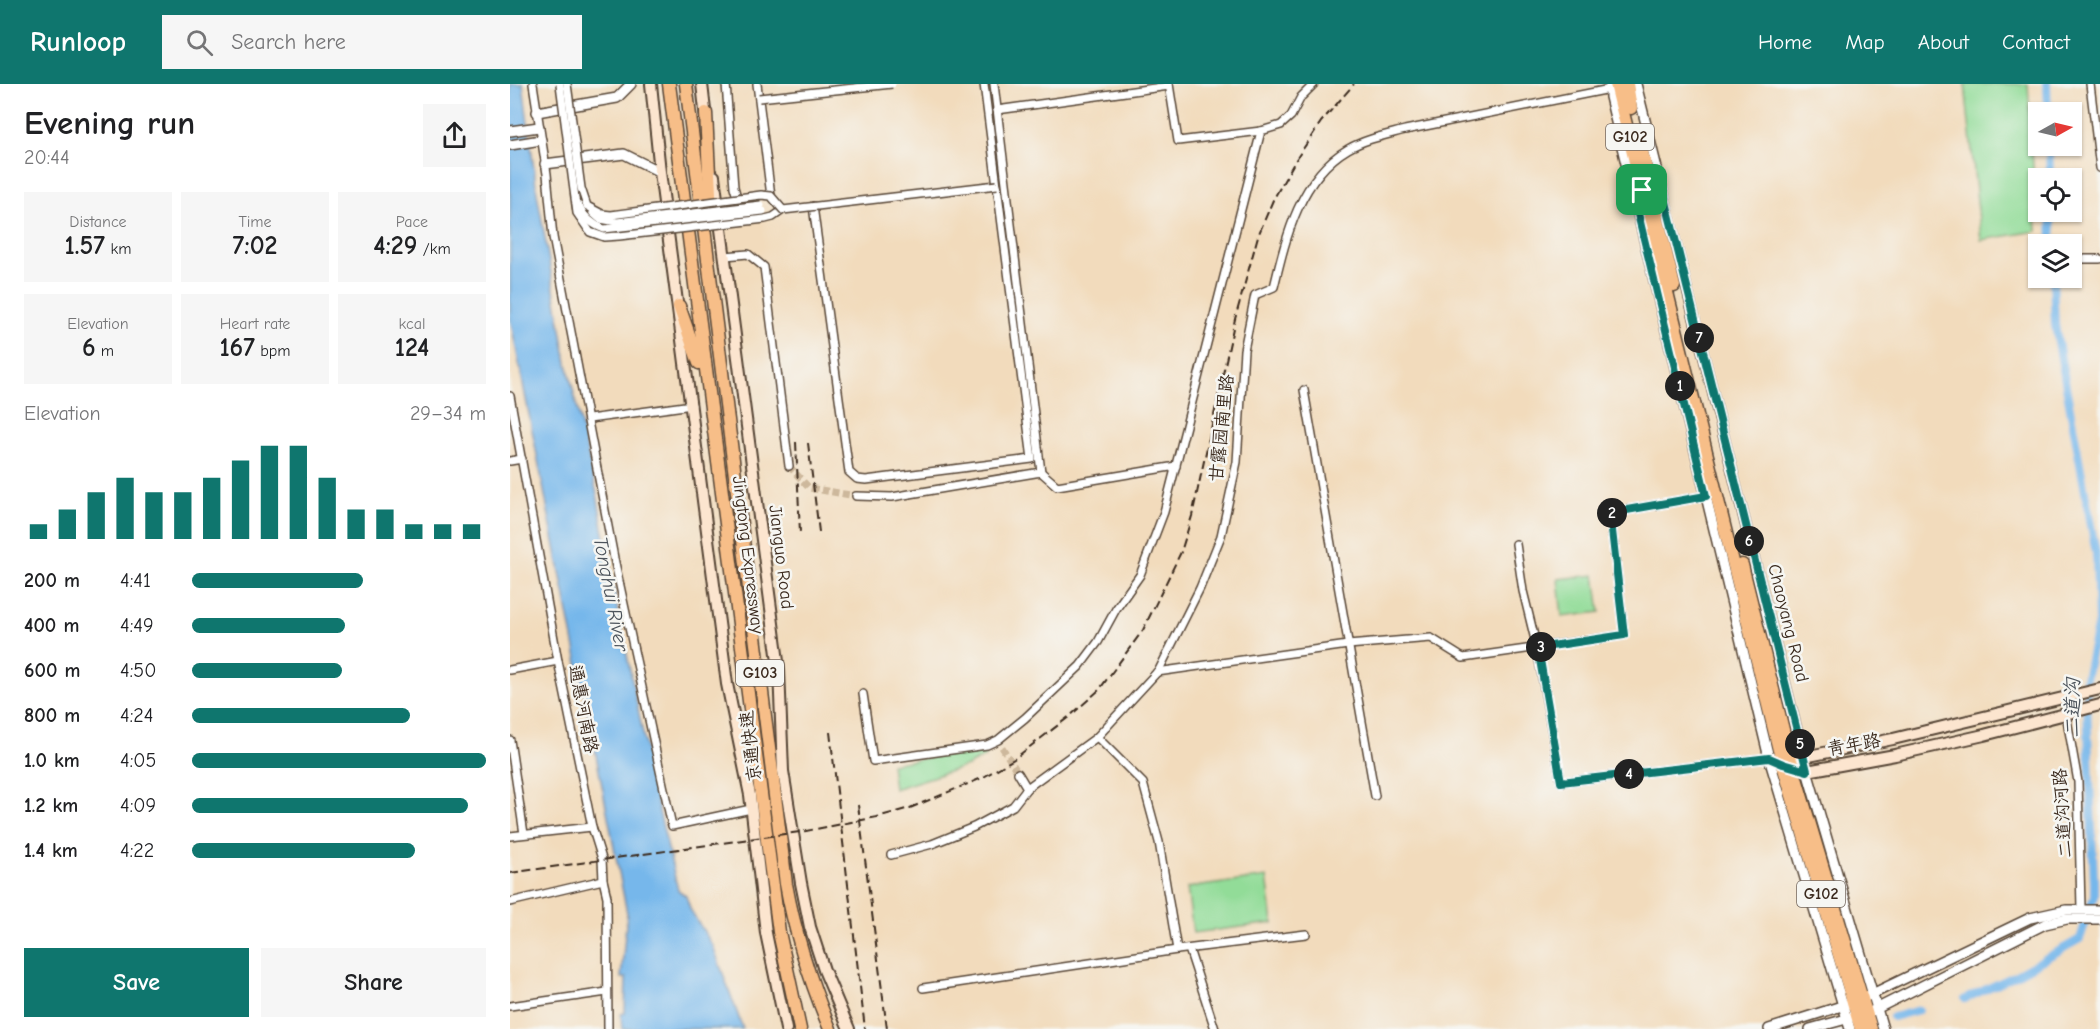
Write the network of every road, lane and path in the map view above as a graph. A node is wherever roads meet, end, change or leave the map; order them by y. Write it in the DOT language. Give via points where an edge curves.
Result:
graph roads {
  1 [pos="532,84"];
  2 [pos="560,84"];
  3 [pos="567,84"];
  4 [pos="631,84"];
  5 [pos="651,84"];
  6 [pos="669,84"];
  7 [pos="686,84"];
  8 [pos="702,84"];
  9 [pos="726,84"];
  10 [pos="757,84"];
  11 [pos="892,84"];
  12 [pos="984,84"];
  13 [pos="994,84"];
  14 [pos="1314,84"];
  15 [pos="1627,84"];
  16 [pos="1636,84"];
  17 [pos="2090,84"];
  18 [pos="1169,85"];
  19 [pos="1612,86"];
  20 [pos="759,98"];
  21 [pos="997,110"];
  22 [pos="537,112"];
  23 [pos="705,113"];
  24 [pos="539,127"];
  25 [pos="510,131"];
  26 [pos="1261,131"];
  27 [pos="541,140"];
  28 [pos="510,145"];
  29 [pos="545,164"];
  30 [pos="2100,168"];
  31 [pos="660,172"];
  32 [pos="996,185"];
  33 [pos="1647,189"];
  34 [pos="771,196"];
  35 [pos="587,206"];
  36 [pos="813,206"];
  37 [pos="744,208"];
  38 [pos="783,210"];
  39 [pos="763,212"];
  40 [pos="725,256"];
  41 [pos="2100,258"];
  42 [pos="2082,259"];
  43 [pos="679,306"];
  44 [pos="715,311"];
  45 [pos="708,386"];
  46 [pos="1304,390"];
  47 [pos="510,396"];
  48 [pos="692,405"];
  49 [pos="589,419"];
  50 [pos="522,459"];
  51 [pos="510,461"];
  52 [pos="789,466"];
  53 [pos="1176,466"];
  54 [pos="1041,472"];
  55 [pos="856,496"];
  56 [pos="1706,496"];
  57 [pos="1516,544"];
  58 [pos="1348,645"];
  59 [pos="1538,648"];
  60 [pos="558,661"];
  61 [pos="510,670"];
  62 [pos="1157,672"];
  63 [pos="2100,688"];
  64 [pos="863,694"];
  65 [pos="2100,705"];
  66 [pos="2067,714"];
  67 [pos="1097,737"];
  68 [pos="510,740"];
  69 [pos="1804,757"];
  70 [pos="1783,761"];
  71 [pos="1807,771"];
  72 [pos="1018,773"];
  73 [pos="1027,788"];
  74 [pos="1375,796"];
  75 [pos="751,809"];
  76 [pos="592,827"];
  77 [pos="524,834"];
  78 [pos="510,836"];
  79 [pos="891,855"];
  80 [pos="603,880"];
  81 [pos="510,902"];
  82 [pos="2100,910"];
  83 [pos="2083,912"];
  84 [pos="2100,919"];
  85 [pos="1306,933"];
  86 [pos="1189,949"];
  87 [pos="1177,950"];
  88 [pos="923,988"];
  89 [pos="607,992"];
  90 [pos="1857,1000"];
  91 [pos="510,1006"];
  92 [pos="1862,1014"];
  93 [pos="608,1029"];
  94 [pos="788,1029"];
  95 [pos="800,1029"];
  96 [pos="830,1029"];
  97 [pos="849,1029"];
  98 [pos="1215,1029"];
  99 [pos="1768,1029"];
  100 [pos="1810,1029"];
  101 [pos="1850,1029"];
  102 [pos="1861,1029"];
  103 [pos="1871,1029"];
  104 [pos="1883,1029"];
  1 -- 22 [label="street"];
  2 -- 39 [label="street, bridge" via="577,213 591,232 604,237"];
  3 -- 35 [label="street, bridge" via="581,188"];
  4 -- 22 [label="street" via="617,98"];
  5 -- 31 [label="main road"];
  6 -- 45 [label="highway, Jingtong Expressway / G103"];
  7 -- 44 [label="highway, G103"];
  8 -- 23 [label="main road, Jianguo Road"];
  9 -- 37 [label="street, bridge" via="734,187"];
  10 -- 20 [label="street"];
  11 -- 20 [label="street, bridge"];
  12 -- 32 [label="street"];
  13 -- 21 [label="street"];
  14 -- 26 [label="street" via="1281,125"];
  15 -- 33 [label="highway, Chaoyang Road / G102"];
  16 -- 33 [label="street, Chaoyang Road"];
  17 -- 30 [label="street"];
  18 -- 21 [label="street"];
  18 -- 26 [label="street" via="1178,141"];
  19 -- 33 [label="highway, Chaoyang Road / G102"];
  19 -- 62 [label="street, 甘露园南里路" via="1396,132 1348,149 1325,168 1298,207 1274,287 1255,295 1244,350 1237,462 1221,536 1200,588"];
  20 -- 34 [label="street"];
  21 -- 54 [label="street"];
  22 -- 24 [label="street"];
  23 -- 40 [label="main road, Jianguo Road"];
  23 -- 44 [label="highway"];
  24 -- 25 [label="street"];
  24 -- 27 [label="street"];
  26 -- 53 [label="street"];
  27 -- 28 [label="street"];
  27 -- 29 [label="street"];
  29 -- 31 [label="street" via="624,154"];
  29 -- 49 [label="street" via="554,237"];
  31 -- 43 [label="main road"];
  32 -- 36 [label="street, bridge"];
  32 -- 36 [label="street" via="1032,459 866,480 849,472"];
  33 -- 56 [label="street, Chaoyang Road"];
  33 -- 69 [label="street, Chaoyang Road"];
  33 -- 70 [label="highway, Chaoyang Road / G102"];
  34 -- 35 [label="street, bridge" via="611,215"];
  34 -- 38 [label="street, bridge"];
  35 -- 37 [label="street, bridge" via="600,219 617,222"];
  36 -- 38 [label="street, bridge"];
  37 -- 39 [label="street, bridge"];
  38 -- 39 [label="street" via="773,217"];
  40 -- 52 [label="street" via="748,254 764,267"];
  40 -- 97 [label="main road, Jianguo Road" via="779,669 783,771 801,884 824,970"];
  41 -- 42 [label="street"];
  43 -- 45 [label="highway"];
  43 -- 48 [label="main road"];
  44 -- 96 [label="highway, 京通快速 / G103" via="786,884 794,929"];
  45 -- 95 [label="highway, Jingtong Expressway / G103" via="779,932"];
  46 -- 58 [label="street"];
  47 -- 50 [label="street, 通惠河南路"];
  48 -- 49 [label="street"];
  48 -- 75 [label="main road" via="728,684"];
  49 -- 75 [label="street" via="672,826"];
  50 -- 51 [label="street"];
  50 -- 60 [label="street, 通惠河南路"];
  53 -- 54 [label="street" via="1057,486"];
  53 -- 64 [label="street" via="1164,512 1140,575 1098,642 1080,666 1000,743 873,761"];
  54 -- 55 [label="street" via="892,497"];
  56 -- 59 [label="street" via="1610,513 1624,635"];
  56 -- 70 [label="street, Chaoyang Road"];
  57 -- 59 [label="street"];
  58 -- 59 [label="street" via="1431,638 1463,658"];
  58 -- 62 [label="street"];
  58 -- 74 [label="street"];
  59 -- 70 [label="street" via="1561,782"];
  60 -- 61 [label="street"];
  60 -- 76 [label="street, 通惠河南路"];
  62 -- 67 [label="street, 甘露园南里路"];
  63 -- 69 [label="main road, 青年路"];
  65 -- 66 [label="main road, 青年路"];
  66 -- 71 [label="main road, 青年路"];
  66 -- 83 [label="street, 二道沟河路" via="2078,782"];
  67 -- 73 [label="street, 甘露园南里路"];
  67 -- 87 [label="street" via="1143,783 1160,842"];
  68 -- 77 [label="street"];
  69 -- 70 [label="main road, 青年路"];
  69 -- 71 [label="street, Chaoyang Road"];
  70 -- 71 [label="main road, 青年路"];
  70 -- 90 [label="highway, Chaoyang Road / G102"];
  70 -- 90 [label="street, Chaoyang Road"];
  71 -- 90 [label="street, Chaoyang Road"];
  72 -- 73 [label="street"];
  73 -- 79 [label="street, 甘露园南里路" via="1013,806 974,827"];
  75 -- 94 [label="main road" via="766,933"];
  76 -- 77 [label="street"];
  76 -- 80 [label="street, 通惠河南路" via="602,859"];
  77 -- 78 [label="street"];
  80 -- 81 [label="street"];
  80 -- 89 [label="street, 通惠河南路" via="607,897"];
  82 -- 83 [label="street"];
  83 -- 84 [label="street"];
  83 -- 90 [label="street" via="2053,912 2030,918"];
  83 -- 92 [label="street" via="2044,924"];
  85 -- 86 [label="street"];
  86 -- 87 [label="street"];
  86 -- 98 [label="street"];
  87 -- 88 [label="street"];
  89 -- 91 [label="street"];
  89 -- 93 [label="street, 通惠河南路"];
  90 -- 92 [label="highway, Chaoyang Road / G102"];
  90 -- 92 [label="street, Chaoyang Road"];
  90 -- 99 [label="street"];
  92 -- 100 [label="street"];
  92 -- 101 [label="street, Chaoyang Road"];
  92 -- 102 [label="highway, Chaoyang Road / G102"];
  92 -- 103 [label="highway, Chaoyang Road / G102"];
  92 -- 104 [label="street, Chaoyang Road"];
}
